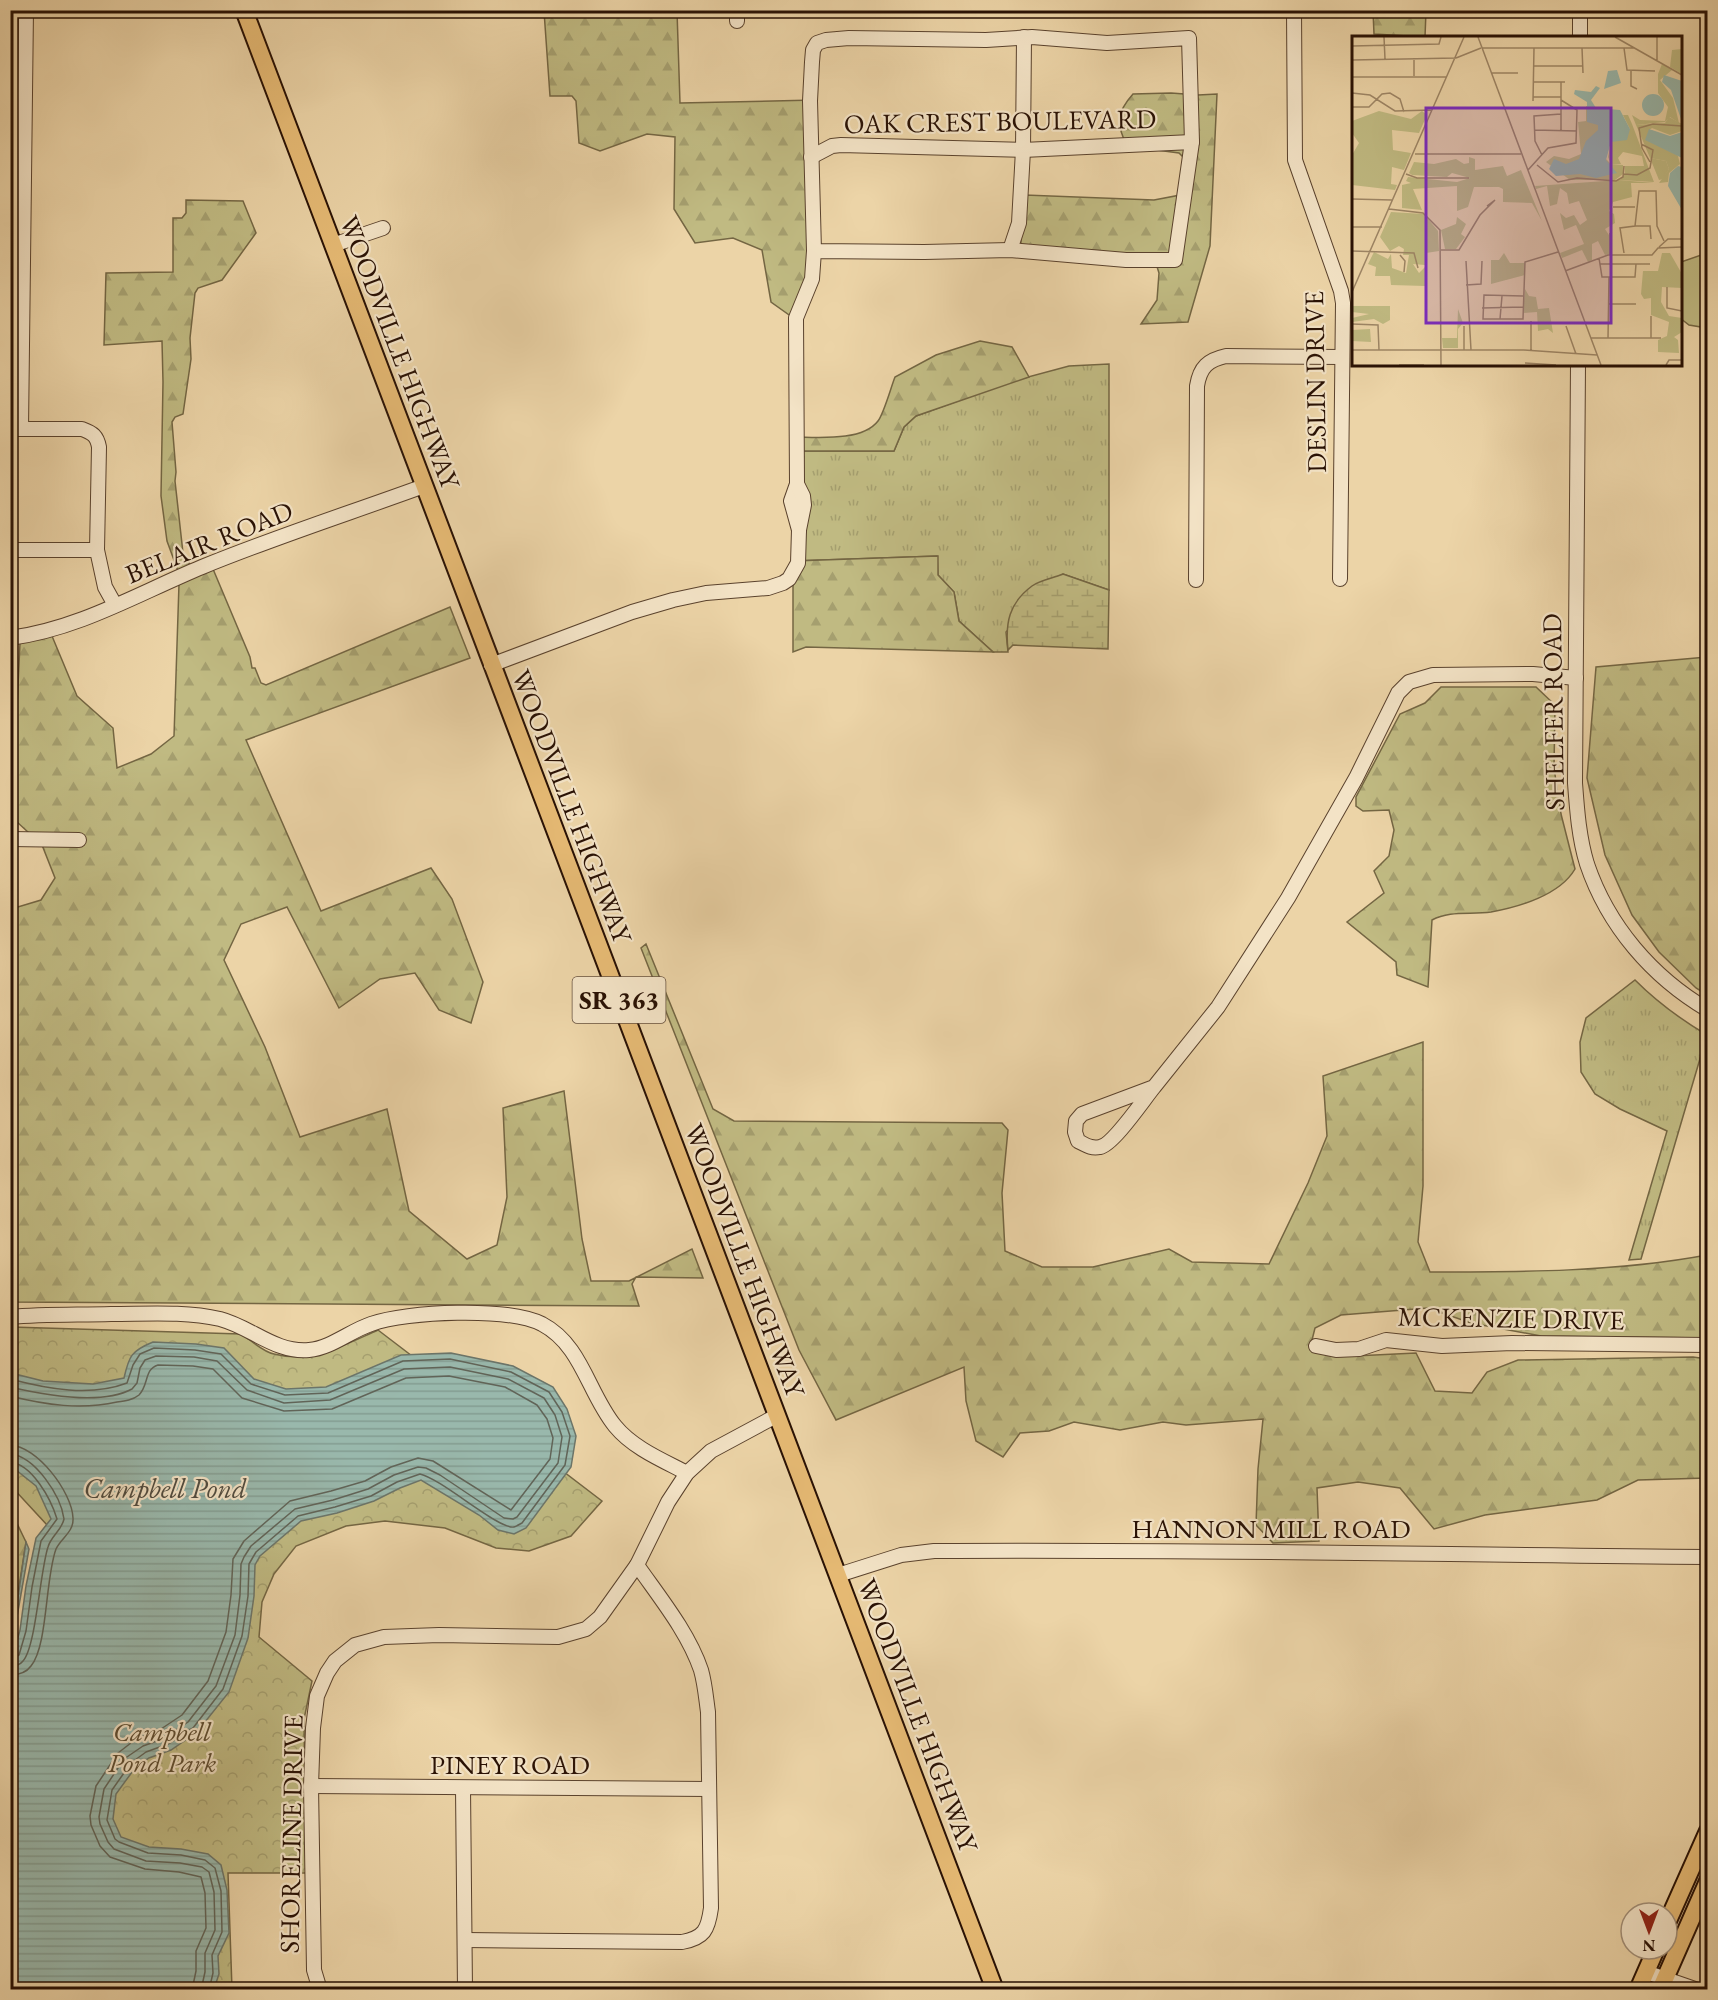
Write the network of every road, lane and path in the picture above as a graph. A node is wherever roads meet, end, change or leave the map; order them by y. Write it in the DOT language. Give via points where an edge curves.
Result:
graph roads {
  1 [pos="26,10"];
  2 [pos="244,10"];
  3 [pos="1294,10"];
  4 [pos="1580,10"];
  5 [pos="1580,36"];
  6 [pos="1024,38"];
  7 [pos="10,84"];
  8 [pos="26,85"];
  9 [pos="1192,142"];
  10 [pos="1023,150"];
  11 [pos="811,157"];
  12 [pos="10,184"];
  13 [pos="25,184"];
  14 [pos="383,228"];
  15 [pos="333,245"];
  16 [pos="1010,250"];
  17 [pos="814,251"];
  18 [pos="16,351"];
  19 [pos="1342,357"];
  20 [pos="1578,366"];
  21 [pos="16,429"];
  22 [pos="424,486"];
  23 [pos="10,550"];
  24 [pos="97,550"];
  25 [pos="1340,579"];
  26 [pos="1196,580"];
  27 [pos="115,605"];
  28 [pos="10,638"];
  29 [pos="491,665"];
  30 [pos="1576,678"];
  31 [pos="10,839"];
  32 [pos="79,840"];
  33 [pos="1707,1010"];
  34 [pos="1154,1088"];
  35 [pos="10,1317"];
  36 [pos="1707,1345"];
  37 [pos="1316,1346"];
  38 [pos="777,1416"];
  39 [pos="687,1473"];
  40 [pos="1707,1557"];
  41 [pos="637,1565"];
  42 [pos="838,1575"];
  43 [pos="311,1786"];
  44 [pos="463,1788"];
  45 [pos="709,1790"];
  46 [pos="1707,1836"];
  47 [pos="1707,1879"];
  48 [pos="1677,1901"];
  49 [pos="465,1940"];
  50 [pos="1651,1961"];
  51 [pos="1646,1972"];
  52 [pos="1662,1984"];
  53 [pos="320,1989"];
  54 [pos="465,1989"];
  55 [pos="995,1989"];
  56 [pos="1641,1989"];
  57 [pos="1698,1989"];
  1 -- 8 [label="street"];
  2 -- 15 [label="main road, WOODVILLE HIGHWAY / SR 363"];
  3 -- 19 [label="street, DESLIN DRIVE" via="1295,160 1341,291"];
  4 -- 5 [label="street"];
  6 -- 9 [label="street" via="1107,43 1189,38"];
  6 -- 10 [label="street"];
  6 -- 11 [label="street" via="849,38 817,43 812,62"];
  7 -- 8 [label="street"];
  8 -- 13 [label="street"];
  9 -- 10 [label="street, OAK CREST BOULEVARD"];
  9 -- 16 [label="street" via="1175,260"];
  10 -- 11 [label="street, OAK CREST BOULEVARD" via="841,145"];
  10 -- 16 [label="street" via="1019,223"];
  11 -- 17 [label="street"];
  12 -- 13 [label="street"];
  13 -- 18 [label="street"];
  14 -- 15 [label="street"];
  15 -- 22 [label="main road, WOODVILLE HIGHWAY / SR 363"];
  16 -- 17 [label="street"];
  17 -- 29 [label="street" via="812,279 796,318 797,484 804,505 798,564 789,579 768,588 673,600"];
  18 -- 21 [label="street"];
  19 -- 25 [label="street, DESLIN DRIVE"];
  19 -- 26 [label="street" via="1226,356 1203,368 1197,386"];
  20 -- 30 [label="street, SHELFER ROAD"];
  21 -- 24 [label="street" via="82,429 97,438"];
  22 -- 27 [label="street, BELAIR ROAD" via="203,567"];
  22 -- 29 [label="main road, WOODVILLE HIGHWAY / SR 363"];
  23 -- 24 [label="street"];
  24 -- 27 [label="street" via="105,586"];
  27 -- 28 [label="street, BELAIR ROAD" via="53,630"];
  29 -- 38 [label="main road, WOODVILLE HIGHWAY / SR 363"];
  30 -- 33 [label="street, SHELFER ROAD" via="1578,819 1587,863 1598,891 1619,928 1644,959"];
  30 -- 34 [label="street" via="1464,674 1433,675 1409,682 1398,693 1356,778 1288,898 1218,1007"];
  31 -- 32 [label="street"];
  34 -- 34 [label="street" via="1102,1147 1090,1148 1078,1141 1076,1121 1082,1114"];
  35 -- 39 [label="street" via="156,1313 199,1316 240,1326 295,1350 311,1350 368,1325 409,1314 515,1316 558,1335 574,1353 616,1428 640,1447"];
  36 -- 37 [label="street, MCKENZIE DRIVE" via="1442,1346 1386,1340 1336,1350"];
  38 -- 39 [label="street, SHORELINE DRIVE" via="711,1451"];
  38 -- 42 [label="main road, WOODVILLE HIGHWAY / SR 363"];
  39 -- 41 [label="street, SHORELINE DRIVE"];
  40 -- 42 [label="street, HANNON MILL ROAD" via="934,1551 901,1555"];
  41 -- 43 [label="street, SHORELINE DRIVE" via="600,1617 578,1633 558,1637 384,1637 367,1640 344,1653 327,1673 317,1696"];
  41 -- 45 [label="street" via="685,1635 702,1671 708,1712"];
  42 -- 55 [label="main road, WOODVILLE HIGHWAY / SR 363"];
  43 -- 44 [label="street, PINEY ROAD"];
  43 -- 53 [label="street, SHORELINE DRIVE" via="314,1970"];
  44 -- 45 [label="street, PINEY ROAD"];
  44 -- 49 [label="street"];
  45 -- 49 [label="street" via="711,1908 703,1934 682,1942"];
  46 -- 48 [label="main road"];
  47 -- 52 [label="main road"];
  49 -- 54 [label="street"];
  50 -- 51 [label="main road"];
  51 -- 52 [label="street"];
  51 -- 56 [label="main road"];
  52 -- 57 [label="street"];
}
